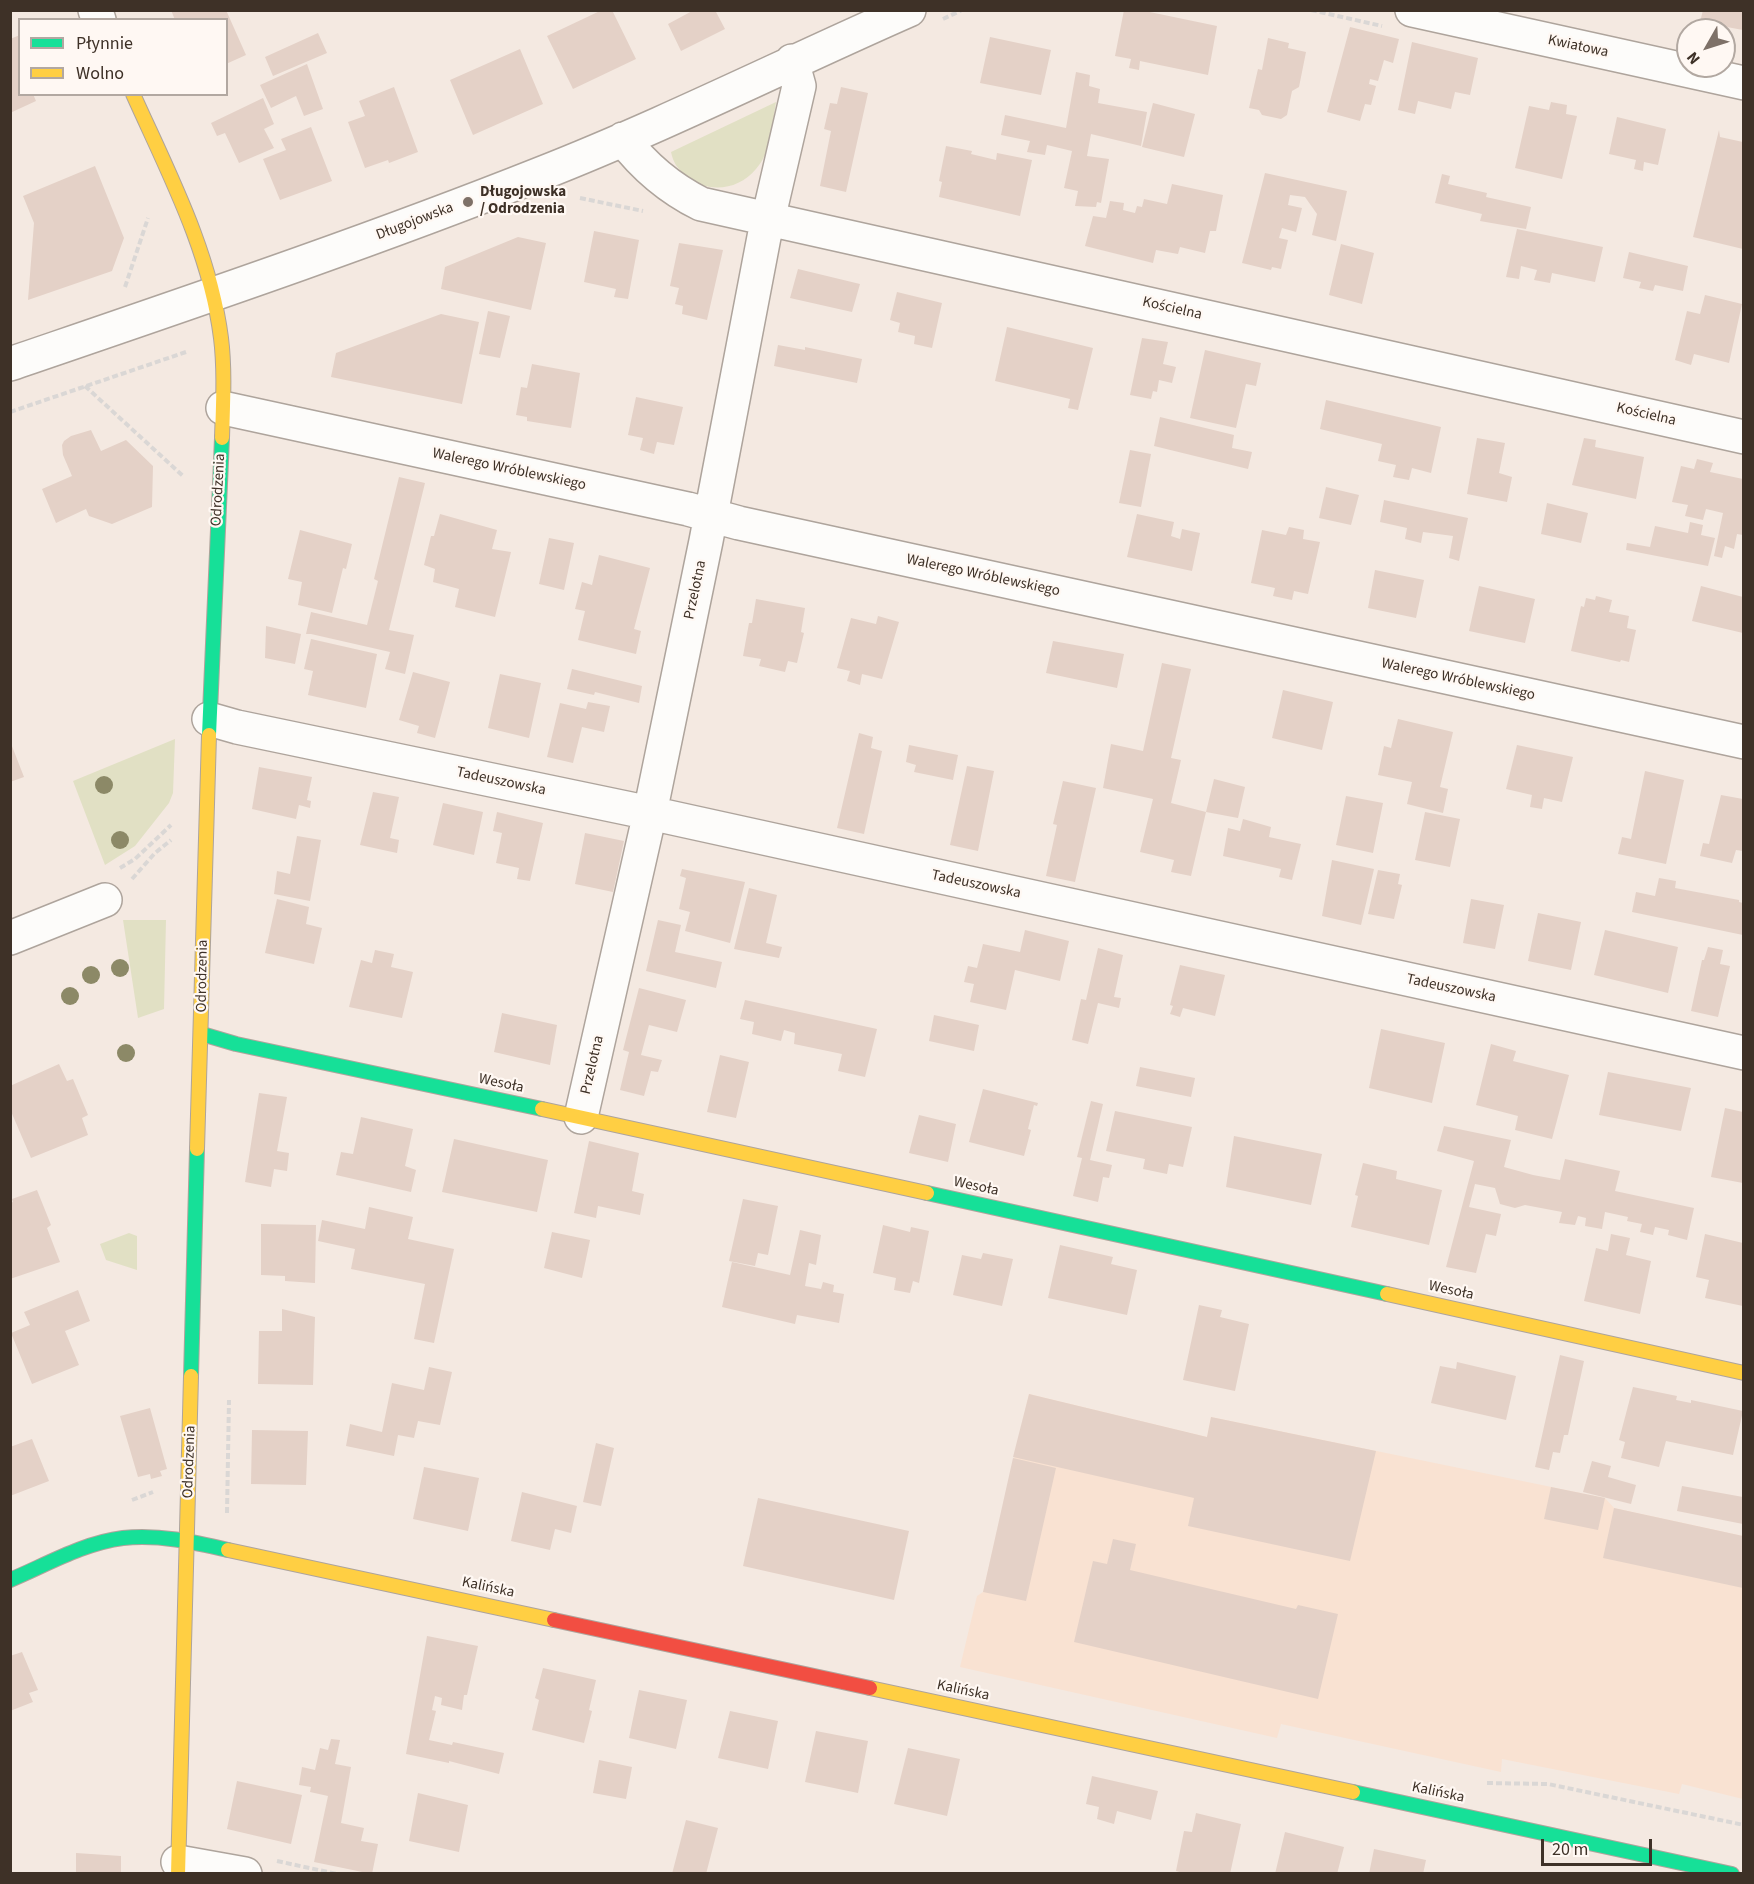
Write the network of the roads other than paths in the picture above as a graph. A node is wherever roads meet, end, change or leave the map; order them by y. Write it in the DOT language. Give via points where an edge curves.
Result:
graph roads {
  1 [pos="909,10"];
  2 [pos="1412,10"];
  3 [pos="792,62"];
  4 [pos="1743,83"];
  5 [pos="134,96"];
  6 [pos="623,139"];
  7 [pos="768,219"];
  8 [pos="213,295"];
  9 [pos="10,364"];
  10 [pos="223,408"];
  11 [pos="1743,437"];
  12 [pos="711,515"];
  13 [pos="209,719"];
  14 [pos="1743,742"];
  15 [pos="650,813"];
  16 [pos="110,885"];
  17 [pos="10,938"];
  18 [pos="202,1034"];
  19 [pos="1743,1053"];
  20 [pos="581,1118"];
  21 [pos="1743,1372"];
  22 [pos="188,1541"];
  23 [pos="10,1580"];
  24 [pos="178,1868"];
  25 [pos="245,1874"];
  26 [pos="1732,1874"];
  1 -- 3 [label="street, Długojowska"];
  2 -- 4 [label="street, Kwiatowa"];
  3 -- 6 [label="street, Długojowska"];
  3 -- 7 [label="street, Przelotna" via="799,86"];
  5 -- 8 [label="street, Odrodzenia" via="177,192"];
  6 -- 7 [label="street, Kościelna" via="652,172 676,191 701,204"];
  6 -- 8 [label="street, Długojowska" via="468,202"];
  7 -- 11 [label="street, Kościelna"];
  7 -- 12 [label="street, Przelotna"];
  8 -- 9 [label="street, Długojowska"];
  8 -- 10 [label="street, Odrodzenia" via="221,339"];
  10 -- 12 [label="street, Walerego Wróblewskiego"];
  10 -- 13 [label="street, Odrodzenia"];
  12 -- 14 [label="street, Walerego Wróblewskiego"];
  12 -- 15 [label="street, Przelotna"];
  13 -- 15 [label="street, Tadeuszowska"];
  13 -- 18 [label="street, Odrodzenia"];
  15 -- 19 [label="street, Tadeuszowska"];
  15 -- 20 [label="street, Przelotna"];
  16 -- 17 [label="street"];
  18 -- 20 [label="street, Wesoła"];
  18 -- 22 [label="street, Odrodzenia"];
  20 -- 21 [label="street, Wesoła"];
  22 -- 23 [label="street, Kalińska" via="120,1539"];
  22 -- 24 [label="street, Odrodzenia"];
  22 -- 26 [label="street, Kalińska"];
  24 -- 25 [label="street"];
}
